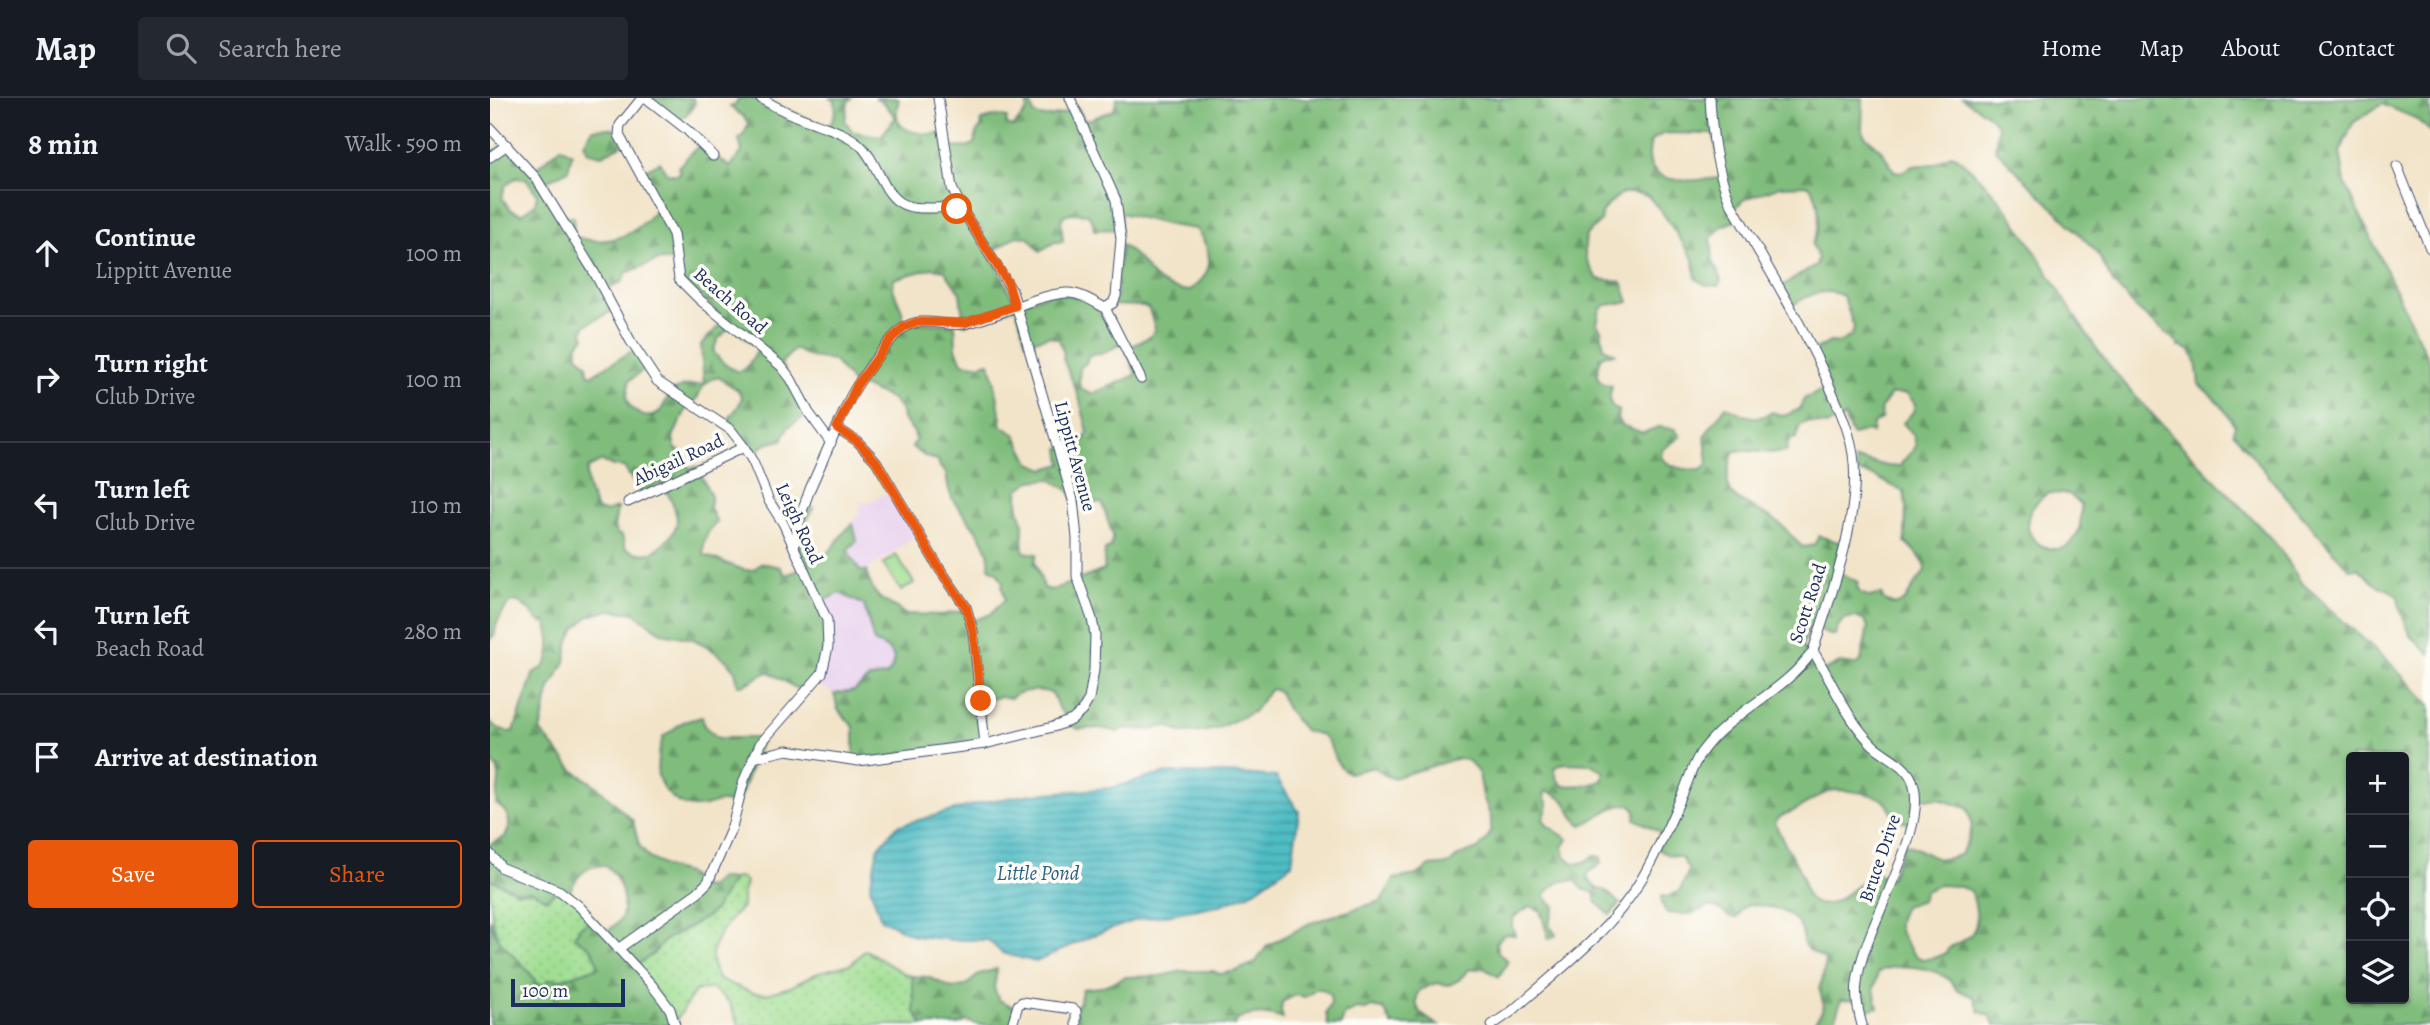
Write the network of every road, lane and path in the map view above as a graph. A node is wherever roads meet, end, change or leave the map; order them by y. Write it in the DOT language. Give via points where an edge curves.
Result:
graph roads {
  1 [pos="644,98"];
  2 [pos="760,98"];
  3 [pos="1070,98"];
  4 [pos="1710,98"];
  5 [pos="941,99"];
  6 [pos="490,128"];
  7 [pos="507,145"];
  8 [pos="713,156"];
  9 [pos="490,158"];
  10 [pos="2397,166"];
  11 [pos="963,211"];
  12 [pos="2430,248"];
  13 [pos="1015,306"];
  14 [pos="1105,307"];
  15 [pos="1140,379"];
  16 [pos="837,428"];
  17 [pos="831,443"];
  18 [pos="744,447"];
  19 [pos="628,502"];
  20 [pos="805,502"];
  21 [pos="777,514"];
  22 [pos="794,550"];
  23 [pos="1812,651"];
  24 [pos="985,744"];
  25 [pos="753,758"];
  26 [pos="490,854"];
  27 [pos="618,949"];
  28 [pos="676,1025"];
  29 [pos="1012,1025"];
  30 [pos="1076,1025"];
  31 [pos="1492,1025"];
  32 [pos="1862,1025"];
  1 -- 8 [label="street"];
  1 -- 17 [label="street, Beach Road" via="620,125 619,135 673,234 679,279 785,371"];
  2 -- 11 [label="street" via="854,141 871,158 897,201 911,207"];
  3 -- 14 [label="street" via="1113,190 1121,222 1116,296"];
  4 -- 23 [label="street, Scott Road" via="1722,182 1816,354 1843,418 1853,456 1849,527"];
  5 -- 11 [label="street, Lippitt Avenue" via="949,177"];
  6 -- 7 [label="street, Leigh Road"];
  7 -- 9 [label="street"];
  7 -- 18 [label="street, Leigh Road" via="536,178 657,381 731,430"];
  10 -- 12 [label="street"];
  11 -- 13 [label="street, Lippitt Avenue" via="1008,283"];
  13 -- 14 [label="street" via="1066,293"];
  13 -- 16 [label="street" via="965,323 917,322 904,327 857,385"];
  13 -- 24 [label="street, Lippitt Avenue" via="1073,500 1077,576 1093,619 1095,660 1088,699 1072,720"];
  14 -- 15 [label="street"];
  16 -- 17 [label="street"];
  16 -- 24 [label="street" via="876,461 966,607 973,631"];
  17 -- 20 [label="street"];
  18 -- 19 [label="street, Abigail Road"];
  18 -- 21 [label="street, Leigh Road"];
  20 -- 21 [label="street" via="796,515"];
  20 -- 22 [label="street"];
  21 -- 22 [label="street, Leigh Road"];
  22 -- 25 [label="street, Leigh Road" via="824,611 826,657 819,678 768,732"];
  23 -- 31 [label="street, Scott Road" via="1786,682 1727,725 1700,753 1654,855 1619,911"];
  23 -- 32 [label="street, Bruce Drive" via="1861,733 1911,777 1914,788 1907,841 1859,968 1857,1002"];
  24 -- 25 [label="street, Lippitt Avenue" via="858,761 787,750"];
  25 -- 27 [label="street, Leigh Road" via="732,827 708,882"];
  26 -- 27 [label="street" via="502,868 570,899"];
  27 -- 28 [label="street" via="664,1000"];
  29 -- 30 [label="street" via="1022,1002 1073,1009"];
}
